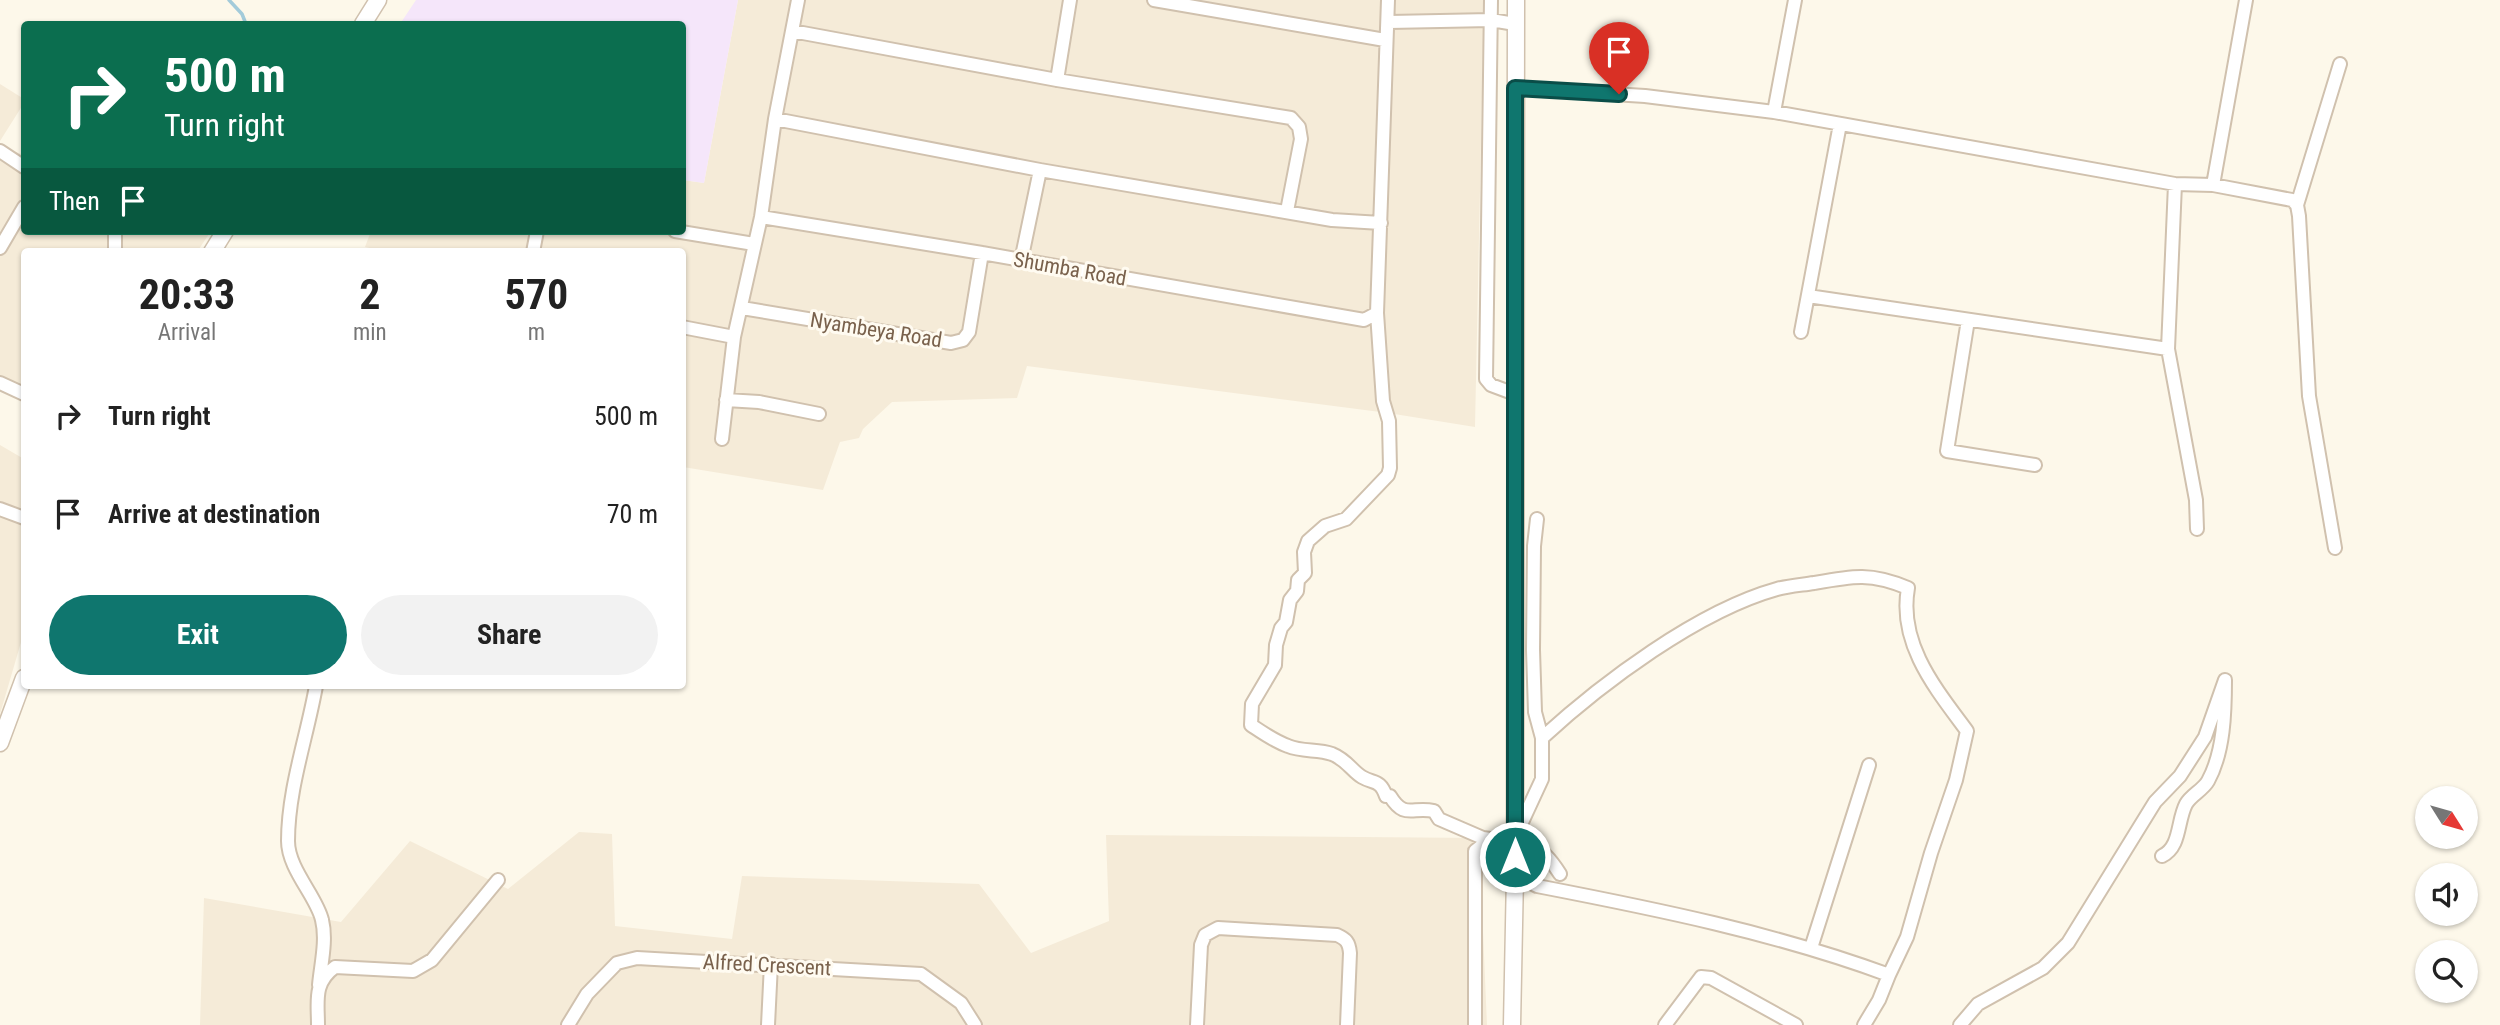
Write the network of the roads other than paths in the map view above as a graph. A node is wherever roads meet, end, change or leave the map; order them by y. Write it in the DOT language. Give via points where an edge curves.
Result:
graph roads {
  1 [pos="378,0"];
  2 [pos="798,0"];
  3 [pos="1070,0"];
  4 [pos="1154,0"];
  5 [pos="1388,0"];
  6 [pos="1491,0"];
  7 [pos="1516,0"];
  8 [pos="1795,0"];
  9 [pos="2246,0"];
  10 [pos="1491,20"];
  11 [pos="365,21"];
  12 [pos="1389,22"];
  13 [pos="1515,24"];
  14 [pos="792,31"];
  15 [pos="1385,40"];
  16 [pos="2340,64"];
  17 [pos="1057,80"];
  18 [pos="1515,88"];
  19 [pos="1774,112"];
  20 [pos="775,119"];
  21 [pos="1840,124"];
  22 [pos="0,152"];
  23 [pos="21,165"];
  24 [pos="1040,170"];
  25 [pos="2175,184"];
  26 [pos="2213,185"];
  27 [pos="2297,205"];
  28 [pos="1287,211"];
  29 [pos="21,212"];
  30 [pos="761,217"];
  31 [pos="1381,223"];
  32 [pos="686,233"];
  33 [pos="754,244"];
  34 [pos="0,248"];
  35 [pos="982,253"];
  36 [pos="1021,261"];
  37 [pos="1808,296"];
  38 [pos="742,308"];
  39 [pos="1377,313"];
  40 [pos="1968,320"];
  41 [pos="686,328"];
  42 [pos="1801,332"];
  43 [pos="734,337"];
  44 [pos="2168,349"];
  45 [pos="0,383"];
  46 [pos="21,393"];
  47 [pos="1515,394"];
  48 [pos="726,400"];
  49 [pos="819,414"];
  50 [pos="722,439"];
  51 [pos="2035,465"];
  52 [pos="0,509"];
  53 [pos="21,517"];
  54 [pos="1537,519"];
  55 [pos="2197,530"];
  56 [pos="2335,548"];
  57 [pos="21,686"];
  58 [pos="315,689"];
  59 [pos="1,736"];
  60 [pos="1542,738"];
  61 [pos="1869,765"];
  62 [pos="1490,839"];
  63 [pos="1515,839"];
  64 [pos="2162,856"];
  65 [pos="1560,874"];
  66 [pos="1515,875"];
  67 [pos="498,880"];
  68 [pos="1811,948"];
  69 [pos="771,964"];
  70 [pos="1889,975"];
  71 [pos="319,985"];
  72 [pos="318,1025"];
  73 [pos="568,1025"];
  74 [pos="768,1025"];
  75 [pos="975,1025"];
  76 [pos="1197,1025"];
  77 [pos="1347,1025"];
  78 [pos="1475,1025"];
  79 [pos="1512,1025"];
  80 [pos="1665,1025"];
  81 [pos="1796,1025"];
  82 [pos="1864,1025"];
  83 [pos="1961,1025"];
  1 -- 11 [label="street"];
  2 -- 14 [label="street"];
  3 -- 17 [label="street"];
  4 -- 15 [label="street"];
  5 -- 12 [label="street"];
  6 -- 10 [label="street"];
  7 -- 13 [label="street"];
  8 -- 19 [label="street"];
  9 -- 26 [label="street"];
  10 -- 12 [label="street"];
  10 -- 13 [label="street"];
  10 -- 47 [label="street" via="1486,379"];
  12 -- 15 [label="street"];
  13 -- 18 [label="street"];
  14 -- 17 [label="street"];
  14 -- 20 [label="street"];
  15 -- 31 [label="street"];
  16 -- 27 [label="street"];
  17 -- 28 [label="street" via="1291,118 1301,138"];
  18 -- 19 [label="street" via="1645,96"];
  18 -- 47 [label="street"];
  19 -- 21 [label="street"];
  20 -- 24 [label="street"];
  20 -- 30 [label="street"];
  21 -- 25 [label="street"];
  21 -- 37 [label="street"];
  22 -- 23 [label="street"];
  24 -- 28 [label="street"];
  24 -- 36 [label="street"];
  25 -- 26 [label="street"];
  25 -- 44 [label="street"];
  26 -- 27 [label="street"];
  27 -- 56 [label="street" via="2309,396"];
  28 -- 31 [label="street"];
  29 -- 34 [label="street"];
  30 -- 33 [label="street"];
  30 -- 35 [label="street, Shumba Road"];
  31 -- 39 [label="street"];
  32 -- 33 [label="street"];
  33 -- 38 [label="street"];
  35 -- 36 [label="street, Shumba Road"];
  35 -- 38 [label="street, Nyambeya Road" via="968,332 963,340 951,343"];
  36 -- 39 [label="street, Shumba Road" via="1364,320"];
  37 -- 40 [label="street"];
  37 -- 42 [label="street"];
  38 -- 43 [label="street"];
  39 -- 62 [label="street" via="1391,446 1388,475 1346,519 1325,526 1308,541 1305,573 1290,600 1276,645 1275,665 1252,704 1251,725 1289,747 1344,760 1361,777 1383,787 1404,812 1434,811 1439,819"];
  40 -- 44 [label="street"];
  40 -- 51 [label="street" via="1947,451"];
  41 -- 43 [label="street"];
  43 -- 48 [label="street"];
  44 -- 55 [label="street" via="2196,500"];
  45 -- 46 [label="street"];
  47 -- 63 [label="street"];
  48 -- 49 [label="street"];
  48 -- 50 [label="street"];
  52 -- 53 [label="street"];
  54 -- 60 [label="street" via="1533,650 1535,712"];
  57 -- 59 [label="street"];
  58 -- 71 [label="street" via="293,792 288,844 322,919"];
  60 -- 63 [label="street" via="1542,779"];
  60 -- 70 [label="street" via="1581,703 1711,616 1776,589 1856,575 1908,588 1905,605 1910,638 1929,680 1967,731 1906,937"];
  61 -- 68 [label="street"];
  62 -- 63 [label="street"];
  62 -- 78 [label="street" via="1475,851"];
  63 -- 65 [label="street" via="1540,849"];
  63 -- 66 [label="street"];
  64 -- 83 [label="street" via="2175,842 2186,804 2211,773 2225,711 2225,680 2205,737 2180,776 2154,802 2068,943 2043,968 1978,1004"];
  66 -- 68 [label="street" via="1537,886 1690,916"];
  66 -- 79 [label="street"];
  67 -- 71 [label="street" via="432,961 413,971 335,967"];
  68 -- 70 [label="street"];
  69 -- 73 [label="street, Alfred Crescent" via="637,958 617,963 587,994"];
  69 -- 74 [label="street"];
  69 -- 75 [label="street, Alfred Crescent" via="921,975 961,1003"];
  70 -- 82 [label="street"];
  71 -- 72 [label="street"];
  76 -- 77 [label="street" via="1201,945 1205,935 1218,928 1345,939 1350,945"];
  80 -- 81 [label="street" via="1701,978 1712,978"];
}
